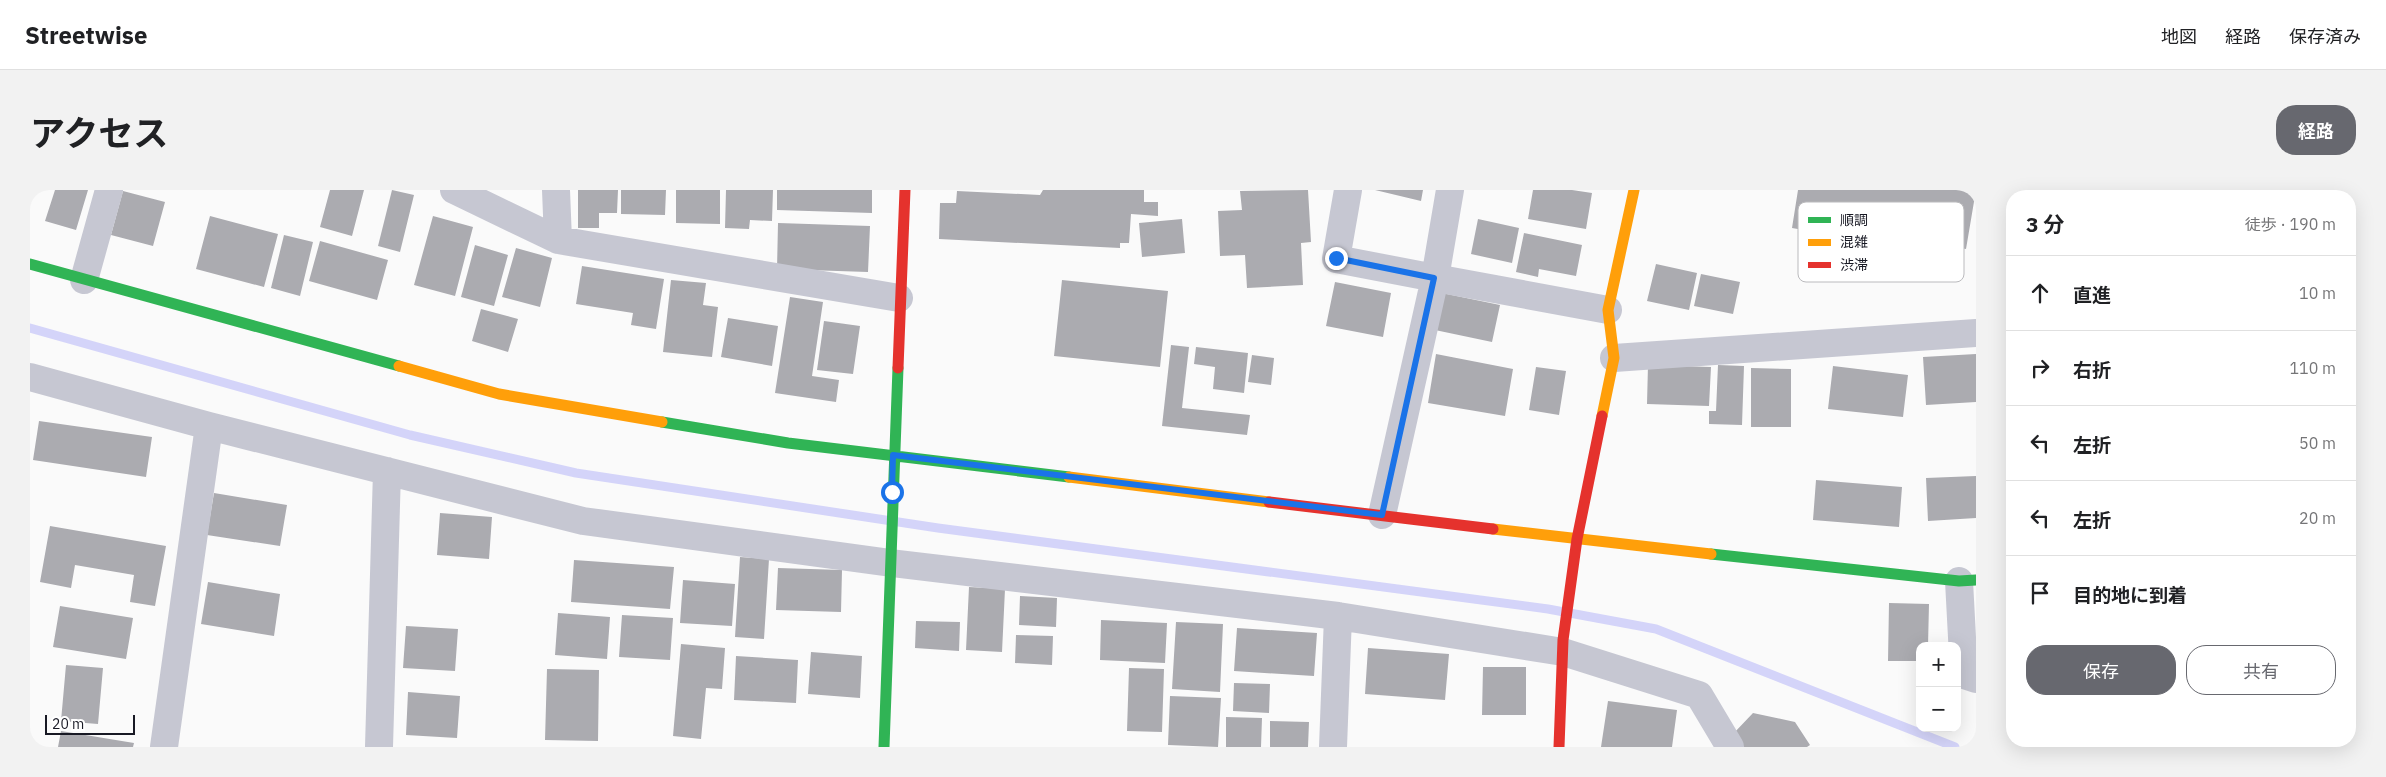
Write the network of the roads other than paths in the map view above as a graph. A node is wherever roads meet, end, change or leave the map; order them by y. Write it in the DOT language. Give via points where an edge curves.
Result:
graph roads {
  1 [pos="109,190"];
  2 [pos="454,190"];
  3 [pos="556,190"];
  4 [pos="904,190"];
  5 [pos="1348,190"];
  6 [pos="1450,190"];
  7 [pos="1634,190"];
  8 [pos="558,240"];
  9 [pos="30,264"];
  10 [pos="1434,278"];
  11 [pos="84,280"];
  12 [pos="899,298"];
  13 [pos="1608,310"];
  14 [pos="1976,333"];
  15 [pos="1614,358"];
  16 [pos="30,377"];
  17 [pos="209,426"];
  18 [pos="893,455"];
  19 [pos="387,472"];
  20 [pos="1382,515"];
  21 [pos="1576,539"];
  22 [pos="891,559"];
  23 [pos="1968,581"];
  24 [pos="1338,616"];
  25 [pos="1563,646"];
  26 [pos="1976,679"];
  27 [pos="164,747"];
  28 [pos="379,747"];
  29 [pos="884,747"];
  30 [pos="1333,747"];
  31 [pos="1559,747"];
  32 [pos="1730,747"];
  1 -- 11 [label="street"];
  2 -- 8 [label="street"];
  3 -- 8 [label="street"];
  4 -- 12 [label="street"];
  5 -- 10 [label="street" via="1336,258"];
  6 -- 10 [label="street"];
  7 -- 13 [label="street"];
  8 -- 12 [label="street"];
  9 -- 11 [label="street"];
  10 -- 13 [label="street"];
  10 -- 20 [label="street"];
  11 -- 18 [label="street" via="499,394 788,443"];
  12 -- 18 [label="street"];
  13 -- 15 [label="street"];
  14 -- 15 [label="street"];
  15 -- 21 [label="street"];
  16 -- 17 [label="street"];
  17 -- 19 [label="street"];
  17 -- 27 [label="street"];
  18 -- 20 [label="street"];
  18 -- 22 [label="street"];
  19 -- 22 [label="street" via="583,521"];
  19 -- 28 [label="street"];
  20 -- 21 [label="street"];
  21 -- 23 [label="street"];
  21 -- 25 [label="street"];
  22 -- 24 [label="street"];
  22 -- 29 [label="street"];
  23 -- 26 [label="street" via="1964,675"];
  24 -- 25 [label="street"];
  24 -- 30 [label="street"];
  25 -- 31 [label="street"];
  25 -- 32 [label="street" via="1700,695"];
}
